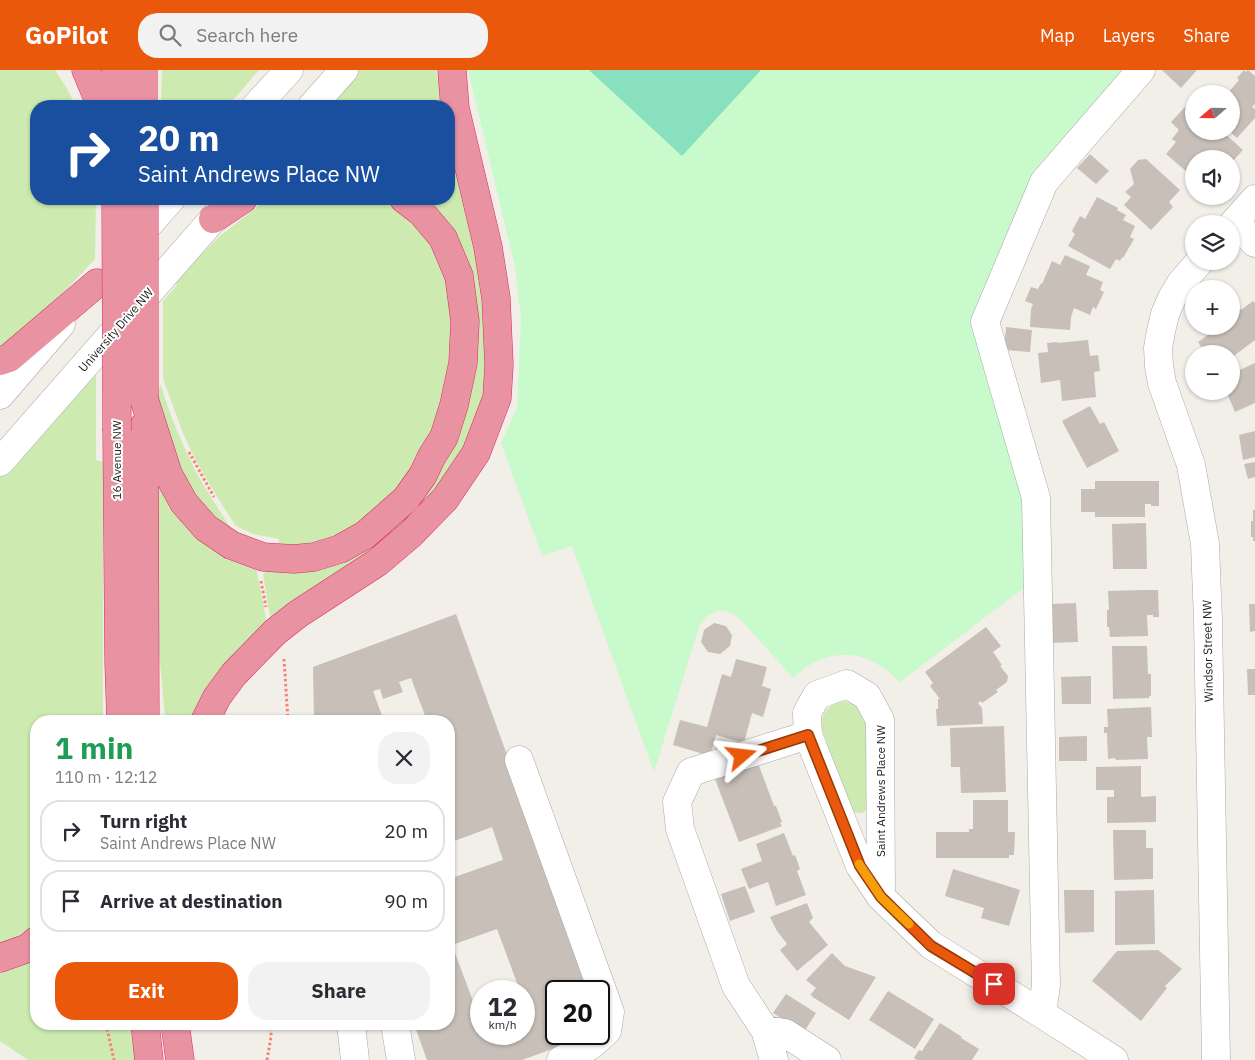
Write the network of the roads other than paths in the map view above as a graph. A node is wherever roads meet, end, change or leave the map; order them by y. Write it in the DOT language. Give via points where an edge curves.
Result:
graph roads {
  1 [pos="86,70"];
  2 [pos="116,70"];
  3 [pos="143,70"];
  4 [pos="289,70"];
  5 [pos="344,70"];
  6 [pos="452,70"];
  7 [pos="1141,70"];
  8 [pos="99,100"];
  9 [pos="116,100"];
  10 [pos="143,100"];
  11 [pos="262,100"];
  12 [pos="317,100"];
  13 [pos="454,100"];
  14 [pos="455,108"];
  15 [pos="1255,199"];
  16 [pos="116,205"];
  17 [pos="144,205"];
  18 [pos="166,205"];
  19 [pos="226,205"];
  20 [pos="235,205"];
  21 [pos="412,205"];
  22 [pos="1240,216"];
  23 [pos="213,219"];
  24 [pos="1240,230"];
  25 [pos="1255,243"];
  26 [pos="1192,270"];
  27 [pos="97,283"];
  28 [pos="0,361"];
  29 [pos="0,394"];
  30 [pos="144,400"];
  31 [pos="0,462"];
  32 [pos="215,709"];
  33 [pos="121,715"];
  34 [pos="145,715"];
  35 [pos="808,735"];
  36 [pos="519,760"];
  37 [pos="881,897"];
  38 [pos="30,946"];
  39 [pos="0,958"];
  40 [pos="1042,1014"];
  41 [pos="146,1030"];
  42 [pos="176,1030"];
  43 [pos="352,1030"];
  44 [pos="396,1030"];
  45 [pos="765,1030"];
  46 [pos="149,1060"];
  47 [pos="180,1060"];
  48 [pos="355,1060"];
  49 [pos="401,1060"];
  50 [pos="561,1060"];
  51 [pos="774,1060"];
  52 [pos="827,1060"];
  53 [pos="1114,1060"];
  54 [pos="1216,1060"];
  1 -- 8 [label="highway"];
  2 -- 9 [label="highway"];
  3 -- 10 [label="highway"];
  4 -- 11 [label="street"];
  5 -- 12 [label="street"];
  6 -- 13 [label="highway"];
  7 -- 40 [label="street" via="1044,182 985,322 1036,498 1046,985"];
  14 -- 32 [label="highway" via="488,247 496,298 496,398 476,452 445,499 411,534 378,562 275,632 234,674"];
  15 -- 22 [label="street"];
  16 -- 33 [label="highway, 16 Avenue NW, bridge"];
  17 -- 30 [label="highway, bridge"];
  18 -- 27 [label="street"];
  19 -- 23 [label="street, University Drive NW"];
  20 -- 23 [label="highway"];
  21 -- 30 [label="highway" via="443,238 459,276 464,321 463,363 444,437 423,475 406,499 365,535 340,549 294,559 263,557 230,545 206,528 184,503 168,474"];
  23 -- 31 [label="street, University Drive NW"];
  24 -- 25 [label="street"];
  26 -- 54 [label="street, Windsor Street NW" via="1181,283 1165,314 1158,357 1162,383 1191,466 1206,544"];
  27 -- 28 [label="highway" via="9,358"];
  27 -- 29 [label="street"];
  30 -- 34 [label="highway"];
  35 -- 37 [label="street, Saint Andrews Place NW" via="860,866"];
  35 -- 37 [label="street, Saint Andrews Place NW" via="807,713 816,695 847,684 867,696 880,720"];
  35 -- 45 [label="street" via="691,772 677,802 680,829 736,986"];
  36 -- 50 [label="street" via="610,1012 607,1032 590,1046"];
  37 -- 40 [label="street, Saint Andrews Place NW" via="931,946"];
  38 -- 39 [label="highway"];
  40 -- 53 [label="street, Saint Andrews Place NW"];
  41 -- 46 [label="highway"];
  42 -- 47 [label="highway"];
  43 -- 48 [label="street"];
  44 -- 49 [label="street"];
  45 -- 51 [label="street"];
  45 -- 52 [label="street" via="785,1033"];
}
